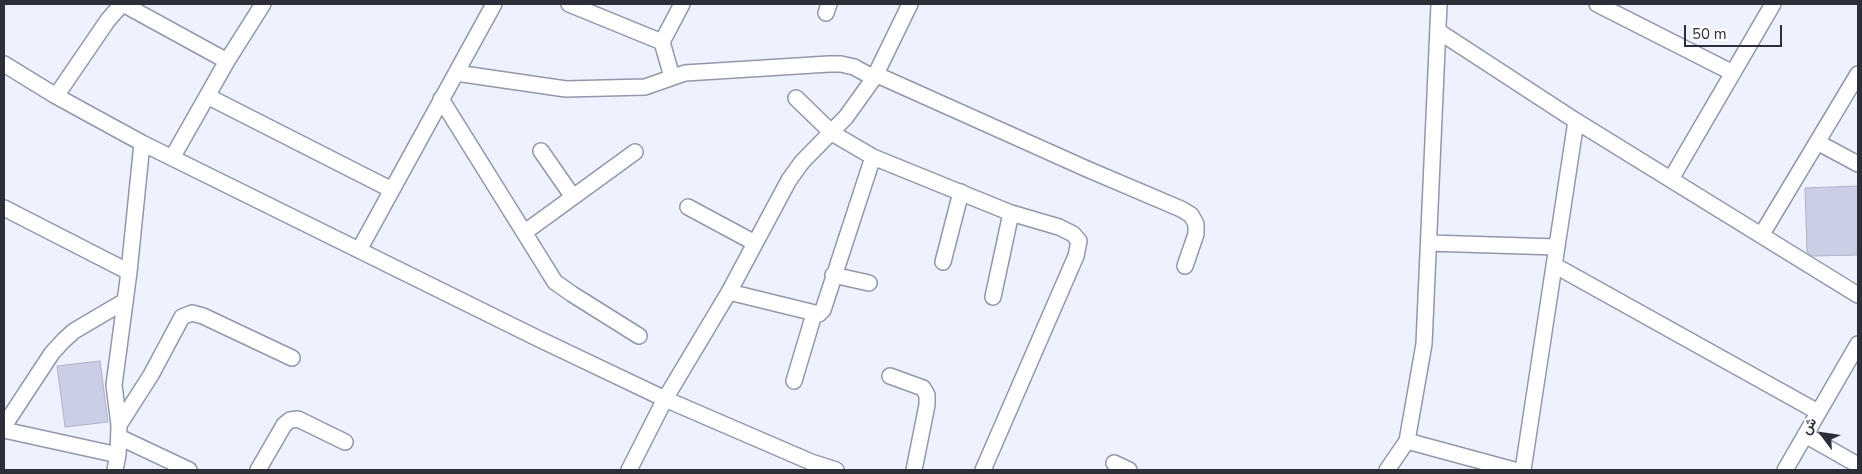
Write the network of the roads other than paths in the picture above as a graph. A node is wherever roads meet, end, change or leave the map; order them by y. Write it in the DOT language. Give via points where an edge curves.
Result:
graph roads {
  1 [pos="123,4"];
  2 [pos="263,4"];
  3 [pos="494,4"];
  4 [pos="569,4"];
  5 [pos="682,4"];
  6 [pos="910,4"];
  7 [pos="1439,4"];
  8 [pos="1597,4"];
  9 [pos="1773,4"];
  10 [pos="1438,31"];
  11 [pos="662,42"];
  12 [pos="227,61"];
  13 [pos="4,64"];
  14 [pos="456,73"];
  15 [pos="1733,73"];
  16 [pos="1858,74"];
  17 [pos="874,76"];
  18 [pos="672,77"];
  19 [pos="56,96"];
  20 [pos="207,96"];
  21 [pos="796,98"];
  22 [pos="441,99"];
  23 [pos="1576,121"];
  24 [pos="832,133"];
  25 [pos="1817,142"];
  26 [pos="142,143"];
  27 [pos="541,151"];
  28 [pos="636,152"];
  29 [pos="172,158"];
  30 [pos="873,158"];
  31 [pos="1858,164"];
  32 [pos="1671,179"];
  33 [pos="392,190"];
  34 [pos="961,192"];
  35 [pos="572,198"];
  36 [pos="688,207"];
  37 [pos="4,208"];
  38 [pos="1011,213"];
  39 [pos="525,232"];
  40 [pos="1762,234"];
  41 [pos="755,243"];
  42 [pos="1429,243"];
  43 [pos="1557,247"];
  44 [pos="359,250"];
  45 [pos="943,262"];
  46 [pos="1554,265"];
  47 [pos="1185,266"];
  48 [pos="128,272"];
  49 [pos="833,275"];
  50 [pos="868,283"];
  51 [pos="729,292"];
  52 [pos="1858,295"];
  53 [pos="993,297"];
  54 [pos="125,301"];
  55 [pos="814,314"];
  56 [pos="639,336"];
  57 [pos="1858,344"];
  58 [pos="292,358"];
  59 [pos="890,376"];
  60 [pos="794,381"];
  61 [pos="665,399"];
  62 [pos="1818,412"];
  63 [pos="4,428"];
  64 [pos="119,431"];
  65 [pos="1805,435"];
  66 [pos="1407,441"];
  67 [pos="345,442"];
  68 [pos="116,463"];
  69 [pos="1114,463"];
  70 [pos="1858,465"];
  71 [pos="809,466"];
  72 [pos="189,470"];
  73 [pos="258,470"];
  74 [pos="629,470"];
  75 [pos="836,470"];
  76 [pos="914,470"];
  77 [pos="983,470"];
  78 [pos="1129,470"];
  79 [pos="1388,470"];
  80 [pos="1514,470"];
  81 [pos="1524,470"];
  82 [pos="1785,470"];
  1 -- 12 [label="street"];
  1 -- 19 [label="street" via="108,20"];
  2 -- 12 [label="street"];
  3 -- 14 [label="street"];
  4 -- 11 [label="street"];
  5 -- 11 [label="street"];
  6 -- 17 [label="street"];
  7 -- 10 [label="street"];
  8 -- 15 [label="street"];
  9 -- 15 [label="street"];
  10 -- 23 [label="street"];
  10 -- 42 [label="street"];
  11 -- 18 [label="street"];
  12 -- 20 [label="street"];
  13 -- 19 [label="street"];
  14 -- 18 [label="street" via="566,89 645,87"];
  14 -- 22 [label="street"];
  15 -- 32 [label="street"];
  16 -- 25 [label="street"];
  17 -- 18 [label="street" via="841,64 829,64 685,73"];
  17 -- 24 [label="street"];
  17 -- 47 [label="street" via="1191,215 1196,224 1196,234"];
  19 -- 26 [label="street"];
  20 -- 29 [label="street"];
  20 -- 33 [label="street"];
  21 -- 24 [label="street"];
  22 -- 33 [label="street"];
  22 -- 39 [label="street"];
  23 -- 32 [label="street"];
  23 -- 43 [label="street"];
  24 -- 30 [label="street"];
  24 -- 41 [label="street" via="802,162 789,180"];
  25 -- 31 [label="street"];
  25 -- 40 [label="street"];
  26 -- 29 [label="street"];
  26 -- 48 [label="street"];
  27 -- 35 [label="street"];
  28 -- 35 [label="street"];
  29 -- 44 [label="street"];
  30 -- 34 [label="street"];
  30 -- 49 [label="street"];
  32 -- 40 [label="street"];
  33 -- 44 [label="street"];
  34 -- 38 [label="street"];
  34 -- 45 [label="street"];
  35 -- 39 [label="street"];
  36 -- 41 [label="street"];
  37 -- 48 [label="street"];
  38 -- 53 [label="street"];
  38 -- 77 [label="street" via="1059,227 1073,234 1078,241 1076,256"];
  39 -- 56 [label="street" via="555,282"];
  40 -- 52 [label="street"];
  41 -- 51 [label="street"];
  42 -- 43 [label="street"];
  42 -- 66 [label="street" via="1424,344"];
  43 -- 46 [label="street"];
  44 -- 61 [label="street"];
  46 -- 62 [label="street"];
  46 -- 81 [label="street"];
  48 -- 54 [label="street"];
  49 -- 50 [label="street"];
  49 -- 55 [label="street" via="823,310"];
  51 -- 55 [label="street"];
  51 -- 61 [label="street"];
  54 -- 63 [label="street" via="74,330 64,340 52,353"];
  54 -- 64 [label="street" via="114,385"];
  55 -- 60 [label="street"];
  57 -- 62 [label="street"];
  58 -- 64 [label="street" via="203,316 192,313 182,317"];
  59 -- 76 [label="street" via="923,388 927,395 928,405"];
  61 -- 71 [label="street"];
  61 -- 74 [label="street"];
  62 -- 65 [label="street"];
  63 -- 68 [label="street"];
  64 -- 68 [label="street"];
  64 -- 72 [label="street"];
  65 -- 70 [label="street"];
  65 -- 82 [label="street"];
  66 -- 79 [label="street"];
  66 -- 80 [label="street"];
  67 -- 73 [label="street" via="298,419 290,420"];
  69 -- 78 [label="street"];
  71 -- 75 [label="street"];
}
